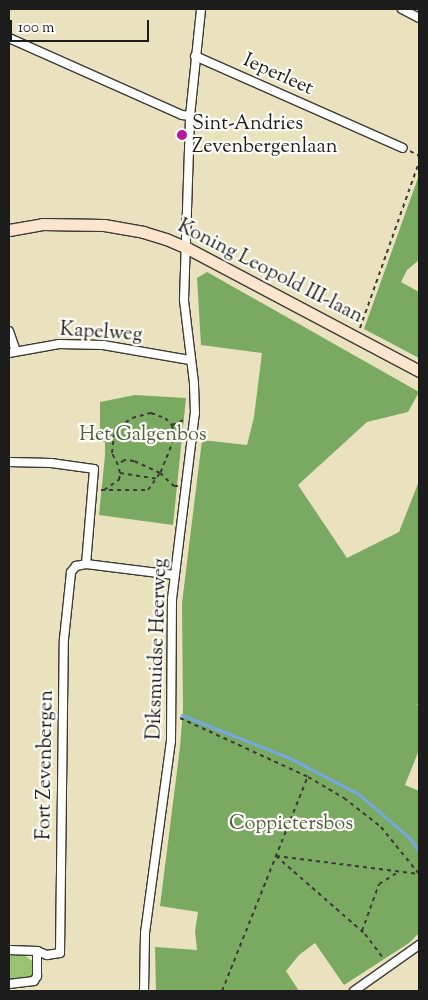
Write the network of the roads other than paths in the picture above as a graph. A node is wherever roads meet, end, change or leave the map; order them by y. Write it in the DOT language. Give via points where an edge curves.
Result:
graph roads {
  1 [pos="201,9"];
  2 [pos="402,9"];
  3 [pos="419,18"];
  4 [pos="9,38"];
  5 [pos="195,56"];
  6 [pos="190,116"];
  7 [pos="403,148"];
  8 [pos="9,230"];
  9 [pos="187,248"];
  10 [pos="9,331"];
  11 [pos="12,352"];
  12 [pos="190,360"];
  13 [pos="419,371"];
  14 [pos="9,462"];
  15 [pos="86,564"];
  16 [pos="174,575"];
  17 [pos="419,945"];
  18 [pos="9,950"];
  19 [pos="37,951"];
  20 [pos="9,984"];
  21 [pos="144,991"];
  22 [pos="354,991"];
  1 -- 5 [label="street, Diksmuidse Heerweg"];
  2 -- 3 [label="street"];
  4 -- 6 [label="street"];
  5 -- 6 [label="street, Diksmuidse Heerweg"];
  5 -- 7 [label="street, Ieperleet"];
  6 -- 9 [label="street, Diksmuidse Heerweg"];
  8 -- 9 [label="street, Koning Leopold III-laan" via="42,224 104,224 143,232"];
  9 -- 12 [label="street, Diksmuidse Heerweg" via="184,300"];
  9 -- 13 [label="street, Koning Leopold III-laan"];
  10 -- 11 [label="street"];
  11 -- 12 [label="street, Kapelweg" via="58,344 103,345"];
  12 -- 16 [label="street, Diksmuidse Heerweg" via="194,414"];
  14 -- 15 [label="street" via="51,462 94,469"];
  15 -- 16 [label="street"];
  15 -- 19 [label="street, Fort Zevenbergen" via="76,566 71,572 65,614 60,953"];
  16 -- 21 [label="street, Diksmuidse Heerweg" via="167,779 145,933"];
  17 -- 22 [label="street"];
  18 -- 19 [label="street, Fort Zevenbergen"];
  19 -- 20 [label="street" via="38,976 34,981"];
}
